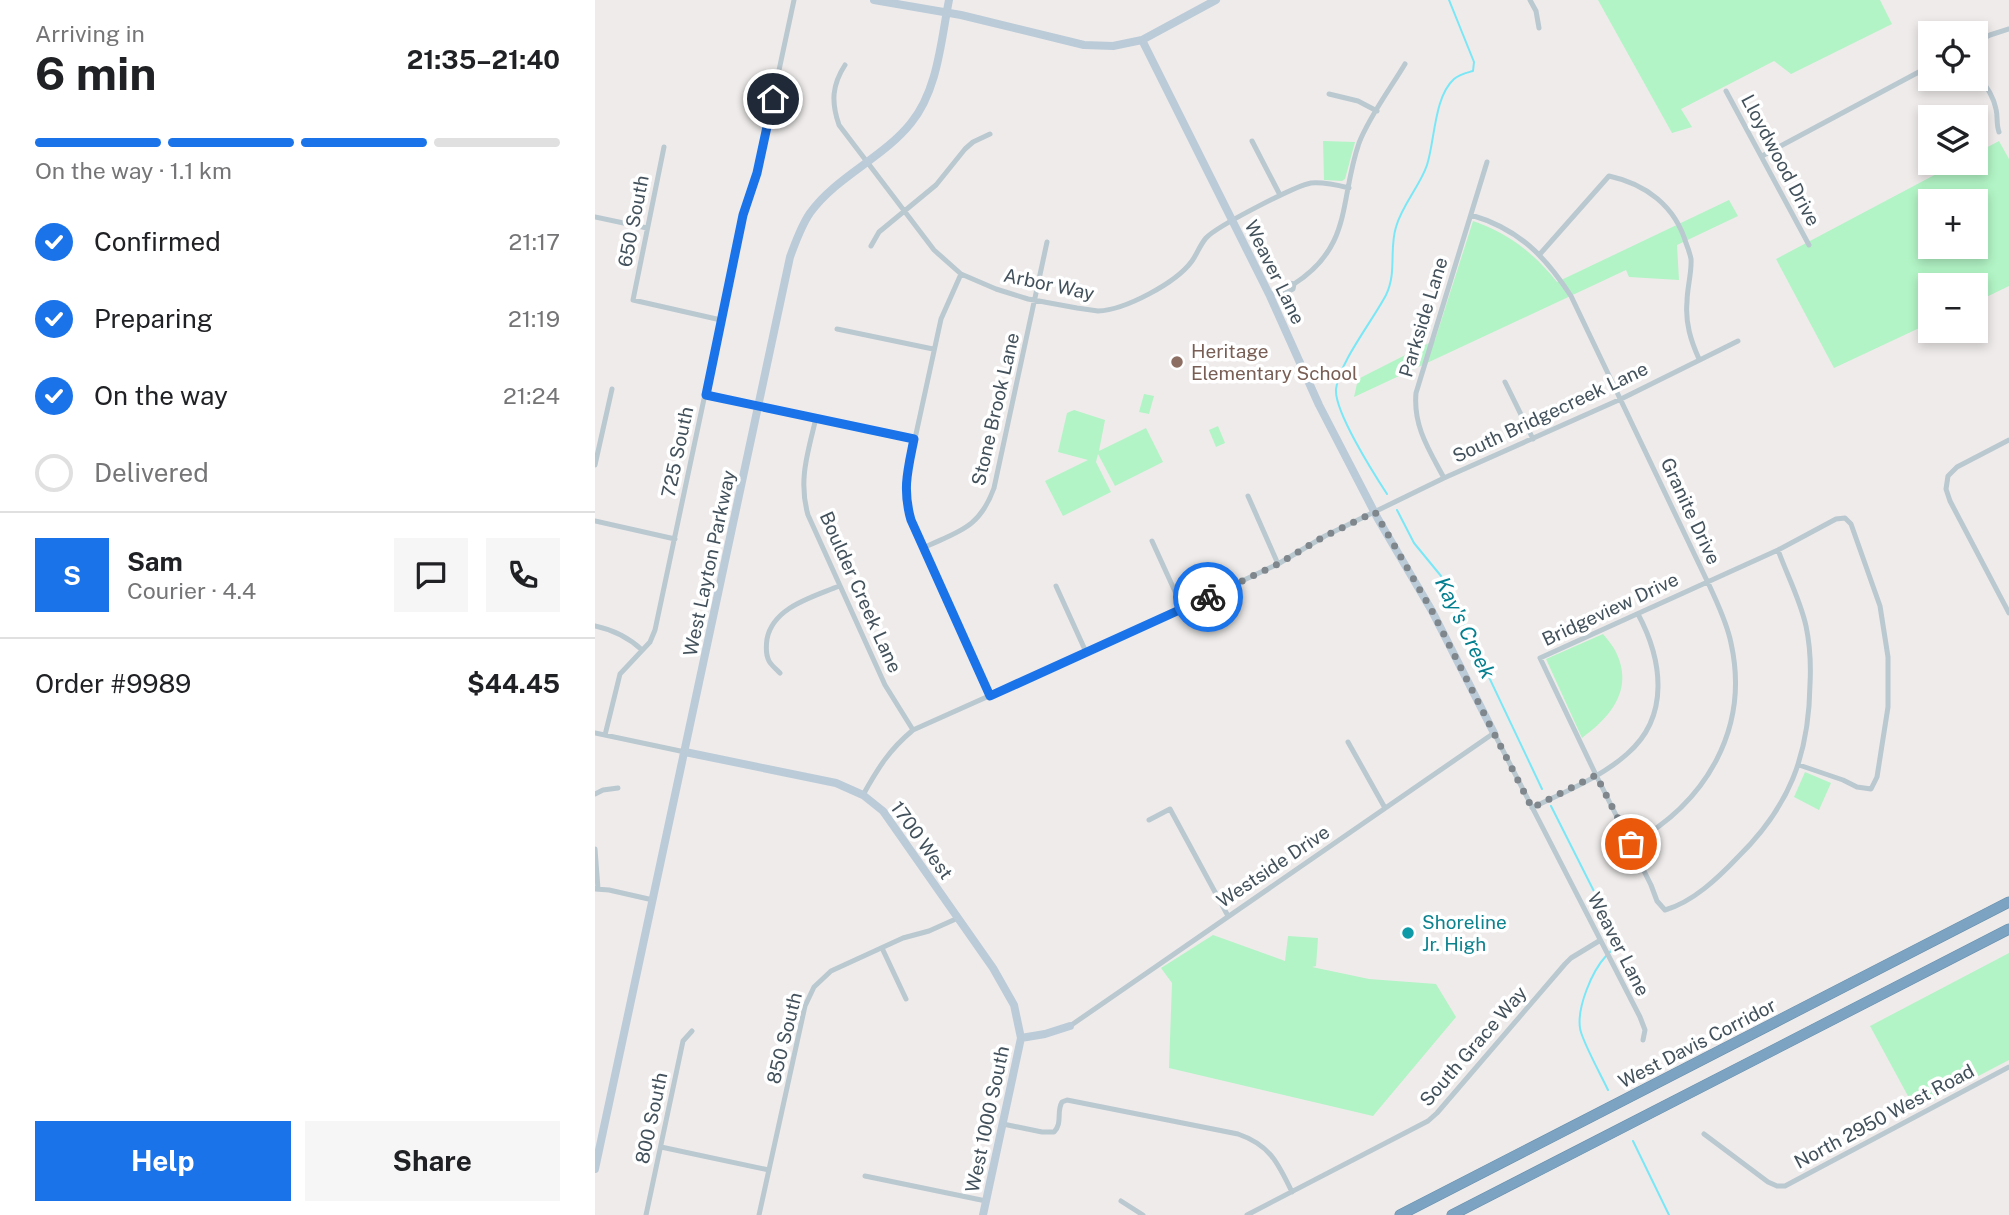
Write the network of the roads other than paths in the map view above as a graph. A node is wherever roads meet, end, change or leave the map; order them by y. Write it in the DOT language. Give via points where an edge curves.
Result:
graph roads {
  1 [pos="794,0"];
  2 [pos="874,0"];
  3 [pos="949,0"];
  4 [pos="1216,0"];
  5 [pos="1530,0"];
  6 [pos="946,13"];
  7 [pos="1539,28"];
  8 [pos="2009,29"];
  9 [pos="1988,36"];
  10 [pos="1142,40"];
  11 [pos="1405,64"];
  12 [pos="845,65"];
  13 [pos="1918,72"];
  14 [pos="1988,88"];
  15 [pos="1726,91"];
  16 [pos="1329,94"];
  17 [pos="1377,111"];
  18 [pos="1999,132"];
  19 [pos="990,134"];
  20 [pos="1252,141"];
  21 [pos="664,147"];
  22 [pos="1762,156"];
  23 [pos="867,162"];
  24 [pos="1487,162"];
  25 [pos="1349,188"];
  26 [pos="1280,195"];
  27 [pos="905,211"];
  28 [pos="1471,215"];
  29 [pos="595,217"];
  30 [pos="1233,221"];
  31 [pos="647,228"];
  32 [pos="1047,242"];
  33 [pos="1809,245"];
  34 [pos="871,246"];
  35 [pos="1540,254"];
  36 [pos="1691,258"];
  37 [pos="1700,258"];
  38 [pos="961,274"];
  39 [pos="1274,294"];
  40 [pos="1035,300"];
  41 [pos="721,320"];
  42 [pos="837,329"];
  43 [pos="1738,341"];
  44 [pos="933,349"];
  45 [pos="1699,359"];
  46 [pos="1505,382"];
  47 [pos="611,389"];
  48 [pos="706,395"];
  49 [pos="1621,399"];
  50 [pos="759,406"];
  51 [pos="816,418"];
  52 [pos="914,439"];
  53 [pos="1533,439"];
  54 [pos="2009,440"];
  55 [pos="595,466"];
  56 [pos="1444,478"];
  57 [pos="1248,496"];
  58 [pos="1375,512"];
  59 [pos="595,521"];
  60 [pos="675,539"];
  61 [pos="1152,541"];
  62 [pos="923,548"];
  63 [pos="1778,550"];
  64 [pos="1278,564"];
  65 [pos="1707,582"];
  66 [pos="839,586"];
  67 [pos="1056,586"];
  68 [pos="1183,609"];
  69 [pos="2009,613"];
  70 [pos="1638,614"];
  71 [pos="595,626"];
  72 [pos="642,650"];
  73 [pos="1086,652"];
  74 [pos="780,673"];
  75 [pos="990,696"];
  76 [pos="913,730"];
  77 [pos="595,733"];
  78 [pos="1494,733"];
  79 [pos="605,735"];
  80 [pos="1348,743"];
  81 [pos="685,752"];
  82 [pos="1800,765"];
  83 [pos="1596,775"];
  84 [pos="618,788"];
  85 [pos="595,793"];
  86 [pos="863,794"];
  87 [pos="1385,808"];
  88 [pos="1532,808"];
  89 [pos="1149,820"];
  90 [pos="1631,844"];
  91 [pos="595,849"];
  92 [pos="596,889"];
  93 [pos="653,900"];
  94 [pos="2009,902"];
  95 [pos="1228,916"];
  96 [pos="958,918"];
  97 [pos="2009,929"];
  98 [pos="1601,944"];
  99 [pos="882,948"];
  100 [pos="905,999"];
  101 [pos="1070,1026"];
  102 [pos="692,1031"];
  103 [pos="1021,1038"];
  104 [pos="1643,1040"];
  105 [pos="2009,1067"];
  106 [pos="1003,1124"];
  107 [pos="1704,1134"];
  108 [pos="661,1147"];
  109 [pos="595,1169"];
  110 [pos="769,1170"];
  111 [pos="865,1176"];
  112 [pos="1292,1192"];
  113 [pos="986,1201"];
  114 [pos="1121,1201"];
  115 [pos="646,1215"];
  116 [pos="759,1215"];
  117 [pos="983,1215"];
  118 [pos="1143,1215"];
  119 [pos="1247,1215"];
  120 [pos="1400,1215"];
  121 [pos="1453,1215"];
  1 -- 41 [label="street, 725 South"];
  2 -- 6 [label="main road"];
  3 -- 6 [label="main road, West Layton Parkway"];
  4 -- 10 [label="main road"];
  5 -- 7 [label="street"];
  6 -- 10 [label="main road" via="1084,45"];
  6 -- 23 [label="main road, West Layton Parkway" via="934,77 924,103 899,137"];
  8 -- 9 [label="street"];
  10 -- 30 [label="main road, Weaver Lane"];
  11 -- 17 [label="street"];
  12 -- 23 [label="street, Arbor Way" via="833,92 834,110"];
  13 -- 22 [label="street"];
  14 -- 18 [label="street"];
  15 -- 22 [label="street, Lloydwood Drive"];
  16 -- 17 [label="street"];
  17 -- 25 [label="street" via="1359,145"];
  19 -- 27 [label="street" via="965,149 936,185"];
  20 -- 26 [label="street"];
  21 -- 31 [label="street, 650 South"];
  22 -- 33 [label="street, Lloydwood Drive"];
  23 -- 27 [label="street, Arbor Way"];
  23 -- 50 [label="main road, West Layton Parkway" via="828,194 799,231"];
  24 -- 28 [label="street, Parkside Lane"];
  25 -- 26 [label="street, Arbor Way" via="1312,183"];
  25 -- 39 [label="street" via="1339,230 1321,263"];
  26 -- 30 [label="street, Arbor Way"];
  27 -- 34 [label="street" via="879,232"];
  27 -- 38 [label="street, Arbor Way" via="934,250"];
  28 -- 35 [label="street, Granite Drive" via="1494,222"];
  28 -- 56 [label="street, Parkside Lane" via="1416,393 1421,436"];
  29 -- 31 [label="street"];
  30 -- 39 [label="main road, Weaver Lane"];
  30 -- 40 [label="street, Arbor Way" via="1205,239 1192,261 1170,282 1124,305 1098,311"];
  31 -- 41 [label="street, 650 South" via="633,300"];
  32 -- 40 [label="street, Stone Brook Lane"];
  35 -- 36 [label="street" via="1609,176 1626,179 1659,200 1681,225"];
  35 -- 49 [label="street, Granite Drive" via="1571,296"];
  36 -- 37 [label="street"];
  36 -- 45 [label="street" via="1687,321"];
  38 -- 40 [label="street, Arbor Way"];
  38 -- 44 [label="street" via="945,306"];
  39 -- 58 [label="main road, Weaver Lane" via="1317,400"];
  40 -- 62 [label="street, Stone Brook Lane" via="988,505 965,528"];
  41 -- 48 [label="street, 725 South"];
  42 -- 44 [label="street"];
  43 -- 45 [label="street, South Bridgecreek Lane"];
  44 -- 52 [label="street"];
  45 -- 49 [label="street, South Bridgecreek Lane"];
  46 -- 53 [label="street"];
  47 -- 55 [label="street"];
  48 -- 50 [label="street"];
  48 -- 60 [label="street, 725 South"];
  49 -- 53 [label="street, South Bridgecreek Lane"];
  49 -- 65 [label="street, Granite Drive"];
  50 -- 51 [label="street"];
  50 -- 81 [label="main road, West Layton Parkway"];
  51 -- 52 [label="street"];
  51 -- 66 [label="street, Boulder Creek Lane" via="803,498"];
  52 -- 62 [label="street" via="906,503"];
  53 -- 56 [label="street, South Bridgecreek Lane"];
  54 -- 69 [label="street" via="1957,467 1948,476 1946,489"];
  56 -- 58 [label="street, South Bridgecreek Lane"];
  57 -- 64 [label="street"];
  58 -- 64 [label="street, South Bridgecreek Lane"];
  58 -- 78 [label="main road, Weaver Lane"];
  59 -- 60 [label="street"];
  60 -- 72 [label="street, 725 South" via="656,629"];
  61 -- 68 [label="street"];
  62 -- 75 [label="street"];
  63 -- 65 [label="street, Bridgeview Drive"];
  63 -- 82 [label="street" via="1805,625 1811,661 1807,733"];
  63 -- 82 [label="street, Bridgeview Drive" via="1845,518 1880,606 1888,657 1888,707 1871,789"];
  64 -- 68 [label="street, South Bridgecreek Lane"];
  65 -- 70 [label="street, Bridgeview Drive"];
  65 -- 90 [label="street, Granite Drive" via="1725,623 1735,670 1728,733 1696,792 1655,830"];
  66 -- 74 [label="street" via="789,609 775,621 766,647 769,661"];
  66 -- 76 [label="street, Boulder Creek Lane" via="885,685"];
  67 -- 73 [label="street"];
  68 -- 73 [label="street, South Bridgecreek Lane"];
  70 -- 83 [label="street" via="1657,662 1656,705 1641,738"];
  70 -- 83 [label="street, Bridgeview Drive" via="1541,658"];
  71 -- 72 [label="street" via="618,632"];
  72 -- 79 [label="street, 725 South" via="621,674"];
  73 -- 75 [label="street, South Bridgecreek Lane"];
  75 -- 76 [label="street, South Bridgecreek Lane"];
  76 -- 86 [label="street, South Bridgecreek Lane" via="883,760"];
  77 -- 79 [label="street, 1700 West"];
  78 -- 87 [label="street, Westside Drive"];
  78 -- 88 [label="street, Weaver Lane"];
  79 -- 81 [label="street, 1700 West"];
  80 -- 87 [label="street"];
  81 -- 86 [label="main road, 1700 West" via="836,783"];
  81 -- 93 [label="main road, West Layton Parkway"];
  82 -- 90 [label="street" via="1787,794 1748,848 1676,907 1665,910 1657,901"];
  83 -- 88 [label="street"];
  83 -- 90 [label="street"];
  84 -- 85 [label="street"];
  86 -- 96 [label="main road, 1700 West" via="896,827"];
  87 -- 95 [label="street, Westside Drive"];
  88 -- 98 [label="street, Weaver Lane"];
  89 -- 95 [label="street" via="1170,809"];
  91 -- 92 [label="street"];
  92 -- 93 [label="street"];
  93 -- 109 [label="main road, West Layton Parkway"];
  94 -- 120 [label="highway, West Davis Corridor"];
  95 -- 101 [label="street, Westside Drive"];
  96 -- 99 [label="street, 850 South"];
  96 -- 103 [label="main road, 1700 West" via="1008,991"];
  97 -- 121 [label="highway"];
  98 -- 104 [label="street, Weaver Lane" via="1645,1030"];
  98 -- 112 [label="street, South Grace Way" via="1565,964 1433,1118"];
  99 -- 100 [label="street"];
  99 -- 110 [label="street, 850 South" via="831,971 810,993"];
  101 -- 103 [label="main road, West 1000 South"];
  102 -- 108 [label="street, 800 South" via="683,1041"];
  103 -- 106 [label="main road, West 1000 South"];
  105 -- 107 [label="street, North 2950 West Road" via="1785,1186 1768,1182"];
  106 -- 112 [label="street" via="1054,1132 1059,1107 1067,1100 1238,1134 1263,1145"];
  106 -- 113 [label="main road, West 1000 South"];
  108 -- 110 [label="street"];
  108 -- 115 [label="street, 800 South"];
  110 -- 116 [label="street, 850 South"];
  111 -- 113 [label="street"];
  112 -- 119 [label="street, South Grace Way"];
  113 -- 117 [label="main road, West 1000 South"];
  114 -- 118 [label="street"];
}
